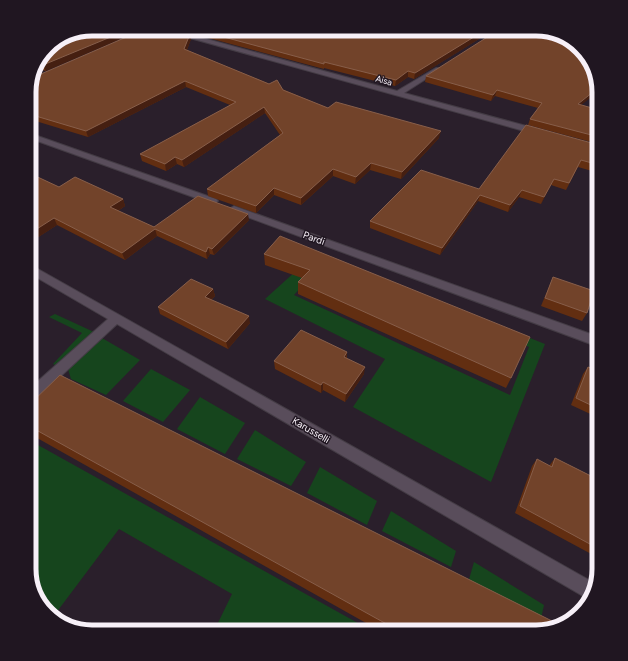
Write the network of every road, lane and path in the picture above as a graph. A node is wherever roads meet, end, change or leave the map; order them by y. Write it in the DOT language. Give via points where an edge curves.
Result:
graph roads {
  1 [pos="189,36"];
  2 [pos="442,66"];
  3 [pos="399,93"];
  4 [pos="547,135"];
  5 [pos="36,138"];
  6 [pos="36,272"];
  7 [pos="116,318"];
  8 [pos="592,339"];
  9 [pos="36,391"];
  10 [pos="588,590"];
  1 -- 3 [label="street, Aisa"];
  2 -- 3 [label="street"];
  3 -- 4 [label="street, Aisa"];
  5 -- 8 [label="street, Pardi"];
  6 -- 7 [label="street, Karusselli"];
  7 -- 9 [label="street"];
  7 -- 10 [label="street, Karusselli"];
}
